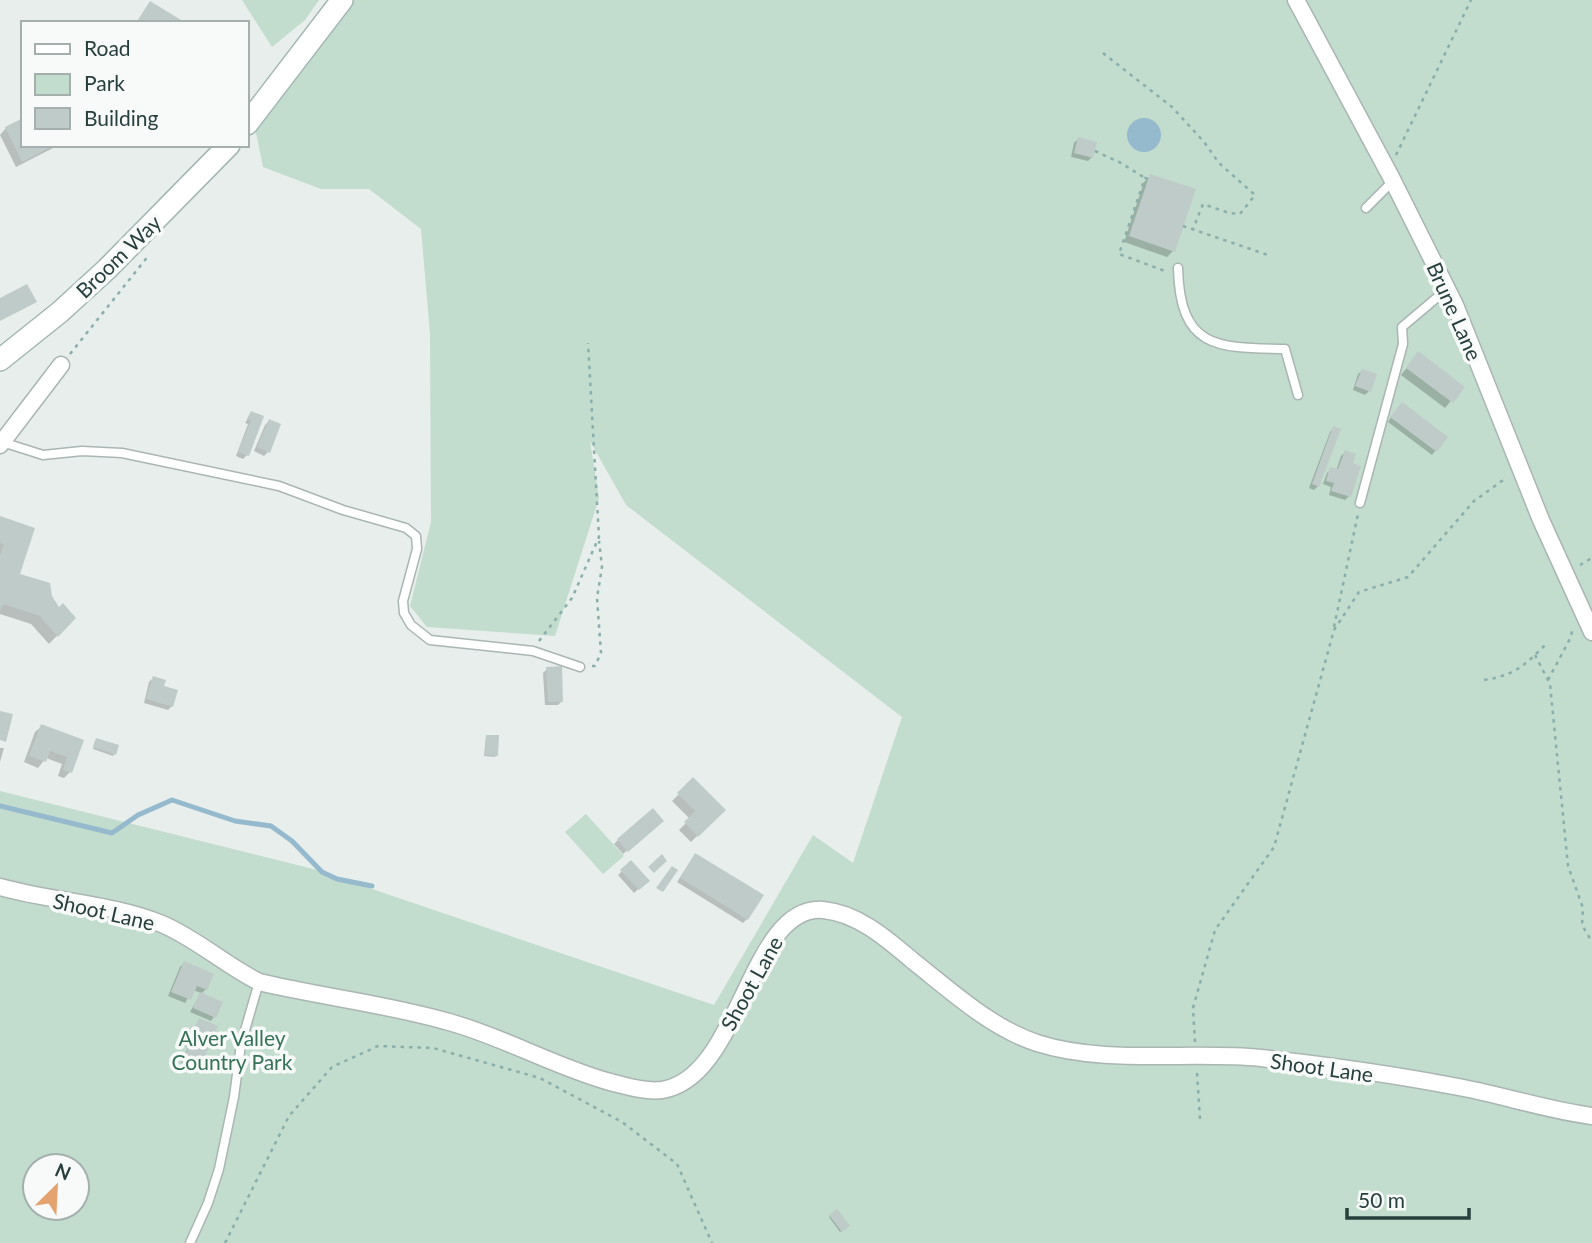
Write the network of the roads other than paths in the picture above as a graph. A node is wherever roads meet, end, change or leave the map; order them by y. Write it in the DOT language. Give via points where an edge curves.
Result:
graph roads {
  1 [pos="342,0"];
  2 [pos="1296,0"];
  3 [pos="248,123"];
  4 [pos="227,147"];
  5 [pos="1390,176"];
  6 [pos="1366,208"];
  7 [pos="1178,272"];
  8 [pos="1447,289"];
  9 [pos="0,360"];
  10 [pos="61,365"];
  11 [pos="1298,395"];
  12 [pos="1,444"];
  13 [pos="1360,503"];
  14 [pos="1592,632"];
  15 [pos="580,667"];
  16 [pos="0,887"];
  17 [pos="259,982"];
  18 [pos="1592,1116"];
  19 [pos="190,1243"];
  1 -- 3 [label="main road"];
  2 -- 5 [label="street, Brune Lane"];
  4 -- 9 [label="main road, Broom Way" via="107,269"];
  5 -- 6 [label="lane"];
  5 -- 8 [label="street, Brune Lane"];
  7 -- 11 [label="lane" via="1178,291 1197,330 1211,342 1232,348 1285,349"];
  8 -- 13 [label="lane" via="1402,327 1403,344"];
  8 -- 14 [label="street, Brune Lane"];
  10 -- 12 [label="street"];
  12 -- 15 [label="lane" via="43,455 82,451 152,458 279,486 406,528 416,536 417,549 402,601 411,625 430,640 529,650"];
  16 -- 17 [label="street, Shoot Lane" via="161,924"];
  17 -- 18 [label="street, Shoot Lane" via="448,1021 587,1075 660,1090 689,1077 710,1054 783,926 820,909 881,935 964,1000 1034,1042 1089,1053 1257,1058 1349,1069"];
  17 -- 19 [label="lane" via="241,1044 219,1169"];
}
